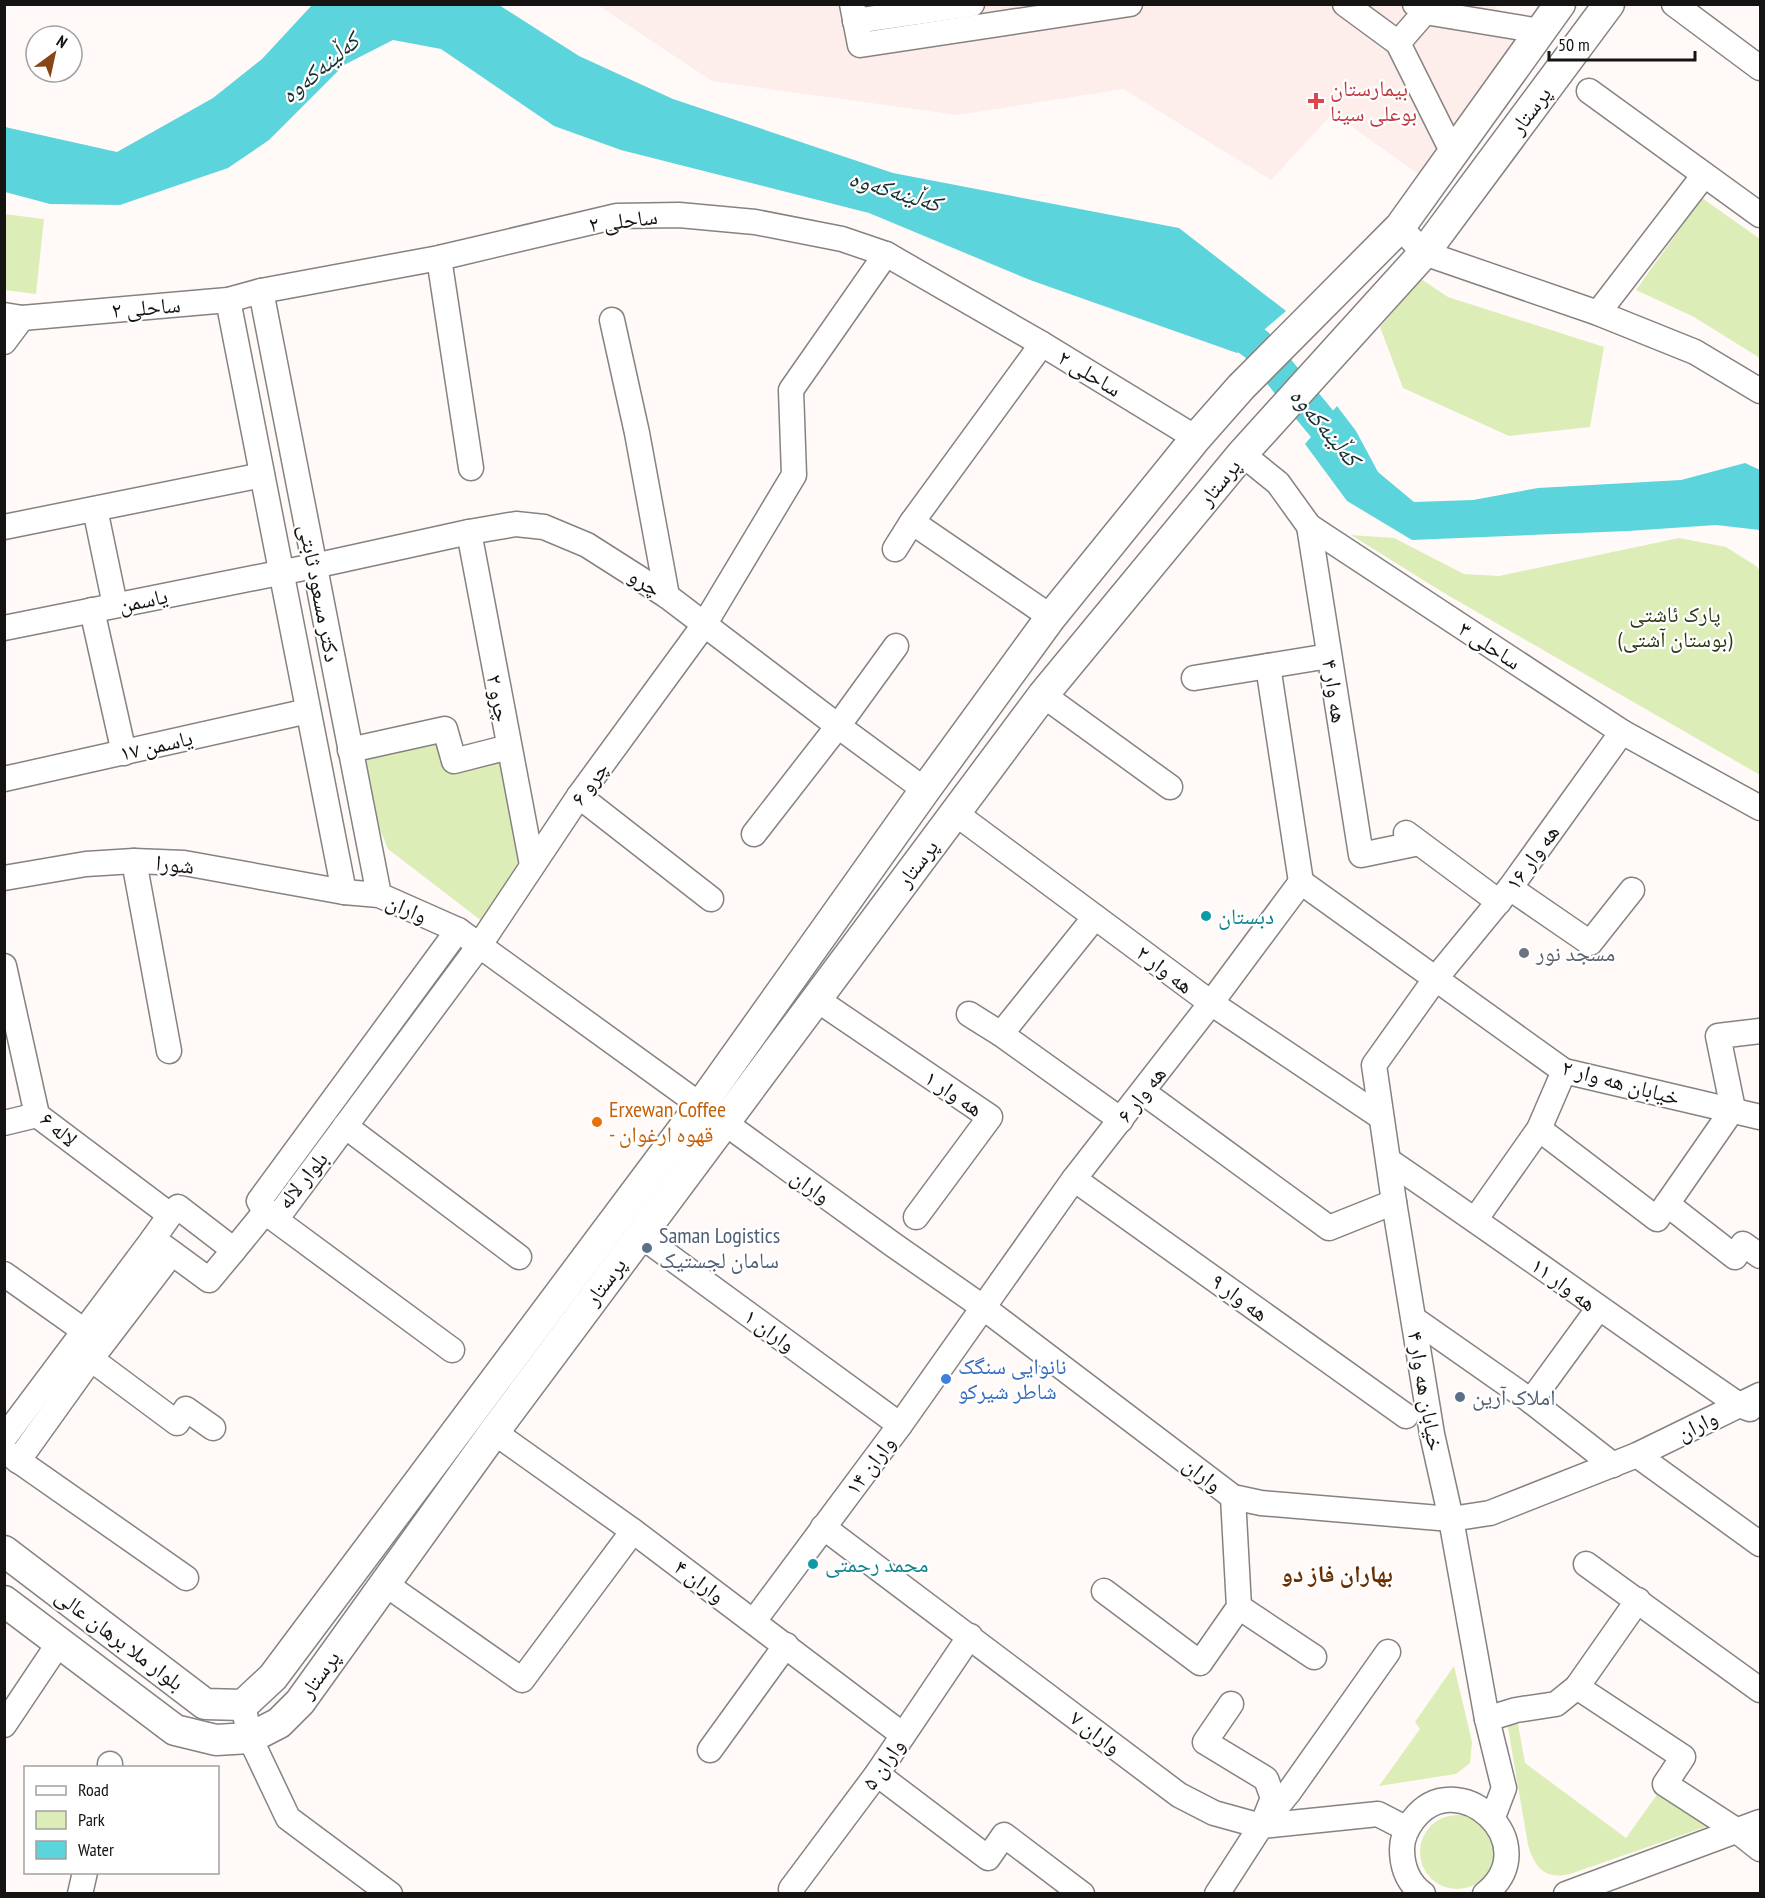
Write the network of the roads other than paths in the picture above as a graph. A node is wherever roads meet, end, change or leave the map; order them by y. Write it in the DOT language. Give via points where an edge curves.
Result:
graph roads {
  1 [pos="972,4"];
  2 [pos="1130,4"];
  3 [pos="1345,4"];
  4 [pos="1560,4"];
  5 [pos="1609,4"];
  6 [pos="1674,4"];
  7 [pos="1420,8"];
  8 [pos="854,13"];
  9 [pos="941,15"];
  10 [pos="1540,32"];
  11 [pos="1398,43"];
  12 [pos="1572,54"];
  13 [pos="1761,68"];
  14 [pos="1589,91"];
  15 [pos="1453,153"];
  16 [pos="1704,175"];
  17 [pos="1761,215"];
  18 [pos="1400,227"];
  19 [pos="1424,253"];
  20 [pos="886,254"];
  21 [pos="439,258"];
  22 [pos="261,291"];
  23 [pos="228,300"];
  24 [pos="1598,313"];
  25 [pos="13,316"];
  26 [pos="612,320"];
  27 [pos="4,342"];
  28 [pos="1042,344"];
  29 [pos="1761,391"];
  30 [pos="1196,438"];
  31 [pos="1242,454"];
  32 [pos="471,468"];
  33 [pos="262,475"];
  34 [pos="95,509"];
  35 [pos="912,522"];
  36 [pos="1309,526"];
  37 [pos="4,527"];
  38 [pos="469,532"];
  39 [pos="895,549"];
  40 [pos="314,566"];
  41 [pos="281,571"];
  42 [pos="667,596"];
  43 [pos="103,608"];
  44 [pos="1051,617"];
  45 [pos="704,625"];
  46 [pos="4,628"];
  47 [pos="896,646"];
  48 [pos="1329,656"];
  49 [pos="1268,666"];
  50 [pos="1194,678"];
  51 [pos="1044,695"];
  52 [pos="308,711"];
  53 [pos="838,726"];
  54 [pos="1622,732"];
  55 [pos="509,747"];
  56 [pos="350,750"];
  57 [pos="124,753"];
  58 [pos="4,779"];
  59 [pos="1170,787"];
  60 [pos="925,790"];
  61 [pos="579,796"];
  62 [pos="1761,808"];
  63 [pos="955,813"];
  64 [pos="754,834"];
  65 [pos="134,861"];
  66 [pos="532,865"];
  67 [pos="4,878"];
  68 [pos="1301,882"];
  69 [pos="1632,890"];
  70 [pos="344,892"];
  71 [pos="379,895"];
  72 [pos="1505,895"];
  73 [pos="711,900"];
  74 [pos="1095,917"];
  75 [pos="458,930"];
  76 [pos="479,946"];
  77 [pos="4,966"];
  78 [pos="1436,978"];
  79 [pos="816,999"];
  80 [pos="1211,1003"];
  81 [pos="969,1014"];
  82 [pos="1761,1031"];
  83 [pos="1001,1034"];
  84 [pos="169,1051"];
  85 [pos="1564,1071"];
  86 [pos="1143,1092"];
  87 [pos="701,1105"];
  88 [pos="1733,1109"];
  89 [pos="37,1115"];
  90 [pos="1381,1117"];
  91 [pos="1761,1117"];
  92 [pos="1121,1120"];
  93 [pos="4,1123"];
  94 [pos="725,1124"];
  95 [pos="345,1126"];
  96 [pos="1539,1129"];
  97 [pos="1389,1161"];
  98 [pos="1074,1179"];
  99 [pos="1394,1202"];
  100 [pos="1666,1204"];
  101 [pos="265,1212"];
  102 [pos="170,1215"];
  103 [pos="916,1217"];
  104 [pos="1475,1220"];
  105 [pos="640,1235"];
  106 [pos="153,1239"];
  107 [pos="234,1250"];
  108 [pos="172,1253"];
  109 [pos="1761,1256"];
  110 [pos="519,1257"];
  111 [pos="4,1274"];
  112 [pos="984,1308"];
  113 [pos="1598,1309"];
  114 [pos="1414,1320"];
  115 [pos="83,1330"];
  116 [pos="452,1350"];
  117 [pos="91,1359"];
  118 [pos="1761,1395"];
  119 [pos="1531,1401"];
  120 [pos="1750,1409"];
  121 [pos="1406,1416"];
  122 [pos="900,1425"];
  123 [pos="213,1428"];
  124 [pos="494,1432"];
  125 [pos="4,1438"];
  126 [pos="1636,1455"];
  127 [pos="11,1456"];
  128 [pos="1613,1465"];
  129 [pos="1233,1497"];
  130 [pos="1451,1519"];
  131 [pos="823,1527"];
  132 [pos="633,1531"];
  133 [pos="1761,1544"];
  134 [pos="4,1551"];
  135 [pos="1586,1564"];
  136 [pos="186,1578"];
  137 [pos="384,1583"];
  138 [pos="1104,1591"];
  139 [pos="1638,1600"];
  140 [pos="4,1601"];
  141 [pos="1239,1607"];
  142 [pos="754,1621"];
  143 [pos="970,1636"];
  144 [pos="59,1643"];
  145 [pos="786,1645"];
  146 [pos="1388,1652"];
  147 [pos="1314,1657"];
  148 [pos="1577,1687"];
  149 [pos="1761,1690"];
  150 [pos="1231,1704"];
  151 [pos="243,1705"];
  152 [pos="7,1717"];
  153 [pos="1487,1719"];
  154 [pos="903,1735"];
  155 [pos="250,1738"];
  156 [pos="710,1750"];
  157 [pos="877,1774"];
  158 [pos="1493,1817"];
  159 [pos="1761,1822"];
  160 [pos="1261,1826"];
  161 [pos="1407,1828"];
  162 [pos="1736,1830"];
  163 [pos="1761,1850"];
  164 [pos="85,1874"];
  165 [pos="790,1889"];
  166 [pos="1419,1892"];
  167 [pos="1496,1892"];
  168 [pos="1579,1892"];
  169 [pos="80,1893"];
  170 [pos="390,1893"];
  171 [pos="1082,1893"];
  172 [pos="1216,1893"];
  1 -- 9 [label="street"];
  2 -- 9 [label="street"];
  3 -- 11 [label="street"];
  4 -- 10 [label="main road, پرستار"];
  5 -- 12 [label="main road, پرستار"];
  6 -- 13 [label="street"];
  7 -- 10 [label="street"];
  7 -- 11 [label="street"];
  8 -- 9 [label="street" via="860,45"];
  10 -- 12 [label="main road"];
  10 -- 15 [label="main road, پرستار"];
  11 -- 15 [label="street"];
  12 -- 19 [label="main road, پرستار"];
  14 -- 16 [label="street"];
  15 -- 18 [label="main road, پرستار"];
  16 -- 17 [label="street"];
  16 -- 24 [label="street"];
  18 -- 19 [label="street"];
  18 -- 30 [label="main road, پرستار" via="1241,387"];
  19 -- 24 [label="street"];
  19 -- 31 [label="main road, پرستار"];
  20 -- 21 [label="street, ساحلی ۲" via="805,231 679,215 617,216"];
  20 -- 28 [label="street, ساحلی ۲"];
  20 -- 45 [label="street, چرو ۶" via="791,390 794,475"];
  21 -- 22 [label="street, ساحلی ۲"];
  21 -- 32 [label="street"];
  22 -- 23 [label="street, ساحلی ۲"];
  22 -- 40 [label="street, دکتر مسعود ثابتی"];
  23 -- 25 [label="street, ساحلی ۲"];
  23 -- 33 [label="street, دکتر مسعود ثابتی"];
  24 -- 29 [label="street" via="1695,352"];
  25 -- 27 [label="street"];
  26 -- 42 [label="street"];
  28 -- 30 [label="street, ساحلی ۲"];
  28 -- 35 [label="street"];
  30 -- 44 [label="main road, پرستار"];
  31 -- 36 [label="street, ساحلی ۳" via="1278,483"];
  31 -- 51 [label="main road, پرستار"];
  33 -- 34 [label="street"];
  33 -- 41 [label="street, دکتر مسعود ثابتی"];
  34 -- 37 [label="street"];
  34 -- 43 [label="street"];
  35 -- 39 [label="street"];
  35 -- 44 [label="street"];
  36 -- 48 [label="street, هه وار ۴"];
  36 -- 54 [label="street, ساحلی ۳"];
  38 -- 40 [label="street, چرو"];
  38 -- 42 [label="street, چرو" via="516,524 544,526 587,545"];
  38 -- 55 [label="street, چرو ۲"];
  40 -- 41 [label="street, یاسمن"];
  40 -- 56 [label="street, دکتر مسعود ثابتی"];
  41 -- 43 [label="street, یاسمن"];
  41 -- 52 [label="street, دکتر مسعود ثابتی"];
  42 -- 45 [label="street, چرو"];
  43 -- 46 [label="street, یاسمن"];
  43 -- 57 [label="street"];
  44 -- 60 [label="main road, پرستار"];
  45 -- 53 [label="street, چرو"];
  45 -- 61 [label="street, چرو ۶"];
  47 -- 53 [label="street"];
  48 -- 49 [label="street"];
  48 -- 72 [label="street, هه وار ۴" via="1362,855 1410,836"];
  49 -- 50 [label="street"];
  49 -- 68 [label="street"];
  51 -- 59 [label="street"];
  51 -- 63 [label="main road, پرستار"];
  52 -- 57 [label="street, یاسمن ۱۷"];
  52 -- 70 [label="street, دکتر مسعود ثابتی"];
  53 -- 60 [label="street, چرو"];
  53 -- 64 [label="street"];
  54 -- 62 [label="street, ساحلی ۳"];
  54 -- 72 [label="street, هه وار ۱۶"];
  55 -- 56 [label="street" via="454,761 445,729"];
  55 -- 66 [label="street, چرو ۲"];
  56 -- 71 [label="street, دکتر مسعود ثابتی"];
  57 -- 58 [label="street, یاسمن ۱۷"];
  60 -- 87 [label="main road, پرستار"];
  61 -- 66 [label="street, چرو ۶"];
  61 -- 73 [label="street"];
  63 -- 74 [label="street, هه وار ۲"];
  63 -- 79 [label="main road, پرستار"];
  65 -- 67 [label="street, شورا" via="86,864"];
  65 -- 70 [label="street, شورا" via="184,863"];
  65 -- 84 [label="street"];
  66 -- 76 [label="street, چرو ۶"];
  68 -- 78 [label="street, خیابان هه وار ۲"];
  68 -- 80 [label="street, هه وار ۶"];
  69 -- 72 [label="street" via="1590,943"];
  70 -- 71 [label="street, واران"];
  71 -- 75 [label="street, واران"];
  72 -- 78 [label="street, هه وار ۱۶"];
  74 -- 80 [label="street, هه وار ۲"];
  74 -- 83 [label="street"];
  75 -- 76 [label="street, واران"];
  75 -- 101 [label="street, بلوار لاله" via="260,1200"];
  76 -- 87 [label="street, واران"];
  76 -- 95 [label="street, بلوار لاله"];
  77 -- 89 [label="street, لاله ۶"];
  78 -- 85 [label="street, خیابان هه وار ۲"];
  78 -- 90 [label="street, خیابان هه وار ۴" via="1374,1065"];
  79 -- 94 [label="main road, پرستار"];
  79 -- 103 [label="street, هه وار ۱" via="990,1117"];
  80 -- 86 [label="street, هه وار ۶"];
  80 -- 90 [label="street, هه وار ۲"];
  81 -- 83 [label="street"];
  82 -- 88 [label="street" via="1718,1036"];
  83 -- 92 [label="street"];
  85 -- 88 [label="street, خیابان هه وار ۲"];
  85 -- 96 [label="street"];
  86 -- 92 [label="street, هه وار ۶"];
  86 -- 99 [label="street" via="1329,1228"];
  87 -- 94 [label="street"];
  87 -- 151 [label="main road, پرستار" via="273,1677"];
  88 -- 91 [label="street, خیابان هه وار ۲"];
  88 -- 100 [label="street"];
  89 -- 93 [label="street"];
  89 -- 102 [label="street, لاله ۶"];
  90 -- 97 [label="street, خیابان هه وار ۴"];
  92 -- 98 [label="street, هه وار ۶"];
  94 -- 105 [label="main road, پرستار"];
  94 -- 112 [label="street, واران"];
  95 -- 101 [label="street, بلوار لاله" via="280,1214"];
  95 -- 110 [label="street"];
  96 -- 100 [label="street" via="1657,1219"];
  96 -- 104 [label="street"];
  97 -- 99 [label="street, خیابان هه وار ۴"];
  97 -- 104 [label="street, هه وار ۱۱"];
  98 -- 112 [label="street, هه وار ۶"];
  98 -- 121 [label="street, هه وار ۹"];
  99 -- 114 [label="street, خیابان هه وار ۴"];
  100 -- 109 [label="street" via="1735,1257 1743,1244"];
  101 -- 107 [label="street"];
  101 -- 116 [label="street"];
  102 -- 106 [label="street"];
  102 -- 107 [label="street" via="178,1208"];
  104 -- 113 [label="street, هه وار ۱۱"];
  105 -- 122 [label="street, واران ۱"];
  105 -- 124 [label="main road, پرستار"];
  106 -- 108 [label="street"];
  106 -- 115 [label="street"];
  107 -- 108 [label="street" via="209,1280"];
  108 -- 117 [label="street"];
  111 -- 115 [label="street"];
  112 -- 122 [label="street, واران ۱۴"];
  112 -- 129 [label="street, واران"];
  113 -- 119 [label="street"];
  113 -- 120 [label="street, هه وار ۱۱"];
  114 -- 119 [label="street"];
  114 -- 130 [label="street, خیابان هه وار ۴" via="1432,1434"];
  115 -- 125 [label="street"];
  117 -- 123 [label="street" via="177,1423 186,1409"];
  117 -- 127 [label="street"];
  118 -- 120 [label="street, واران"];
  119 -- 128 [label="street"];
  120 -- 126 [label="street, واران"];
  122 -- 131 [label="street, واران ۱۴"];
  124 -- 132 [label="street, واران ۴"];
  124 -- 137 [label="main road, پرستار"];
  126 -- 128 [label="street, واران"];
  126 -- 133 [label="street"];
  127 -- 136 [label="street"];
  128 -- 130 [label="street, واران" via="1490,1513"];
  129 -- 130 [label="street, واران" via="1261,1503"];
  129 -- 141 [label="street"];
  130 -- 153 [label="street, خیابان هه وار ۴"];
  131 -- 142 [label="street, واران ۱۴"];
  131 -- 143 [label="street, واران ۷"];
  132 -- 137 [label="street" via="522,1680"];
  132 -- 142 [label="street, واران ۴"];
  134 -- 151 [label="main road, بلوار ملا برهان عالی" via="205,1704"];
  135 -- 139 [label="street"];
  137 -- 155 [label="main road, پرستار" via="300,1702 279,1723"];
  138 -- 141 [label="street" via="1200,1663"];
  139 -- 148 [label="street"];
  139 -- 149 [label="street"];
  140 -- 144 [label="main road, بلوار ملا برهان عالی"];
  141 -- 147 [label="street"];
  142 -- 145 [label="street, واران ۴"];
  143 -- 154 [label="street, واران ۵"];
  143 -- 160 [label="street, واران ۷" via="1179,1795 1214,1813"];
  144 -- 152 [label="street"];
  144 -- 155 [label="main road, بلوار ملا برهان عالی" via="175,1730 216,1740"];
  145 -- 154 [label="street, واران ۴"];
  145 -- 156 [label="street"];
  146 -- 160 [label="street"];
  148 -- 153 [label="street" via="1556,1704"];
  148 -- 162 [label="street" via="1683,1757 1665,1784"];
  150 -- 160 [label="street" via="1205,1742 1266,1779 1273,1797"];
  151 -- 155 [label="street"];
  153 -- 158 [label="street, خیابان هه وار ۴" via="1504,1788"];
  154 -- 157 [label="street, واران ۵"];
  155 -- 170 [label="street" via="288,1818"];
  157 -- 165 [label="street, واران ۵"];
  157 -- 171 [label="street" via="987,1858 1004,1835"];
  158 -- 161 [label="street" via="1464,1801 1447,1800 1431,1805"];
  158 -- 167 [label="street" via="1506,1844 1506,1860"];
  159 -- 162 [label="street"];
  160 -- 161 [label="street, واران ۷" via="1378,1814"];
  160 -- 172 [label="street"];
  161 -- 166 [label="street" via="1402,1861 1407,1877"];
  162 -- 163 [label="street"];
  162 -- 168 [label="street"];
  164 -- 169 [label="street"];
}
